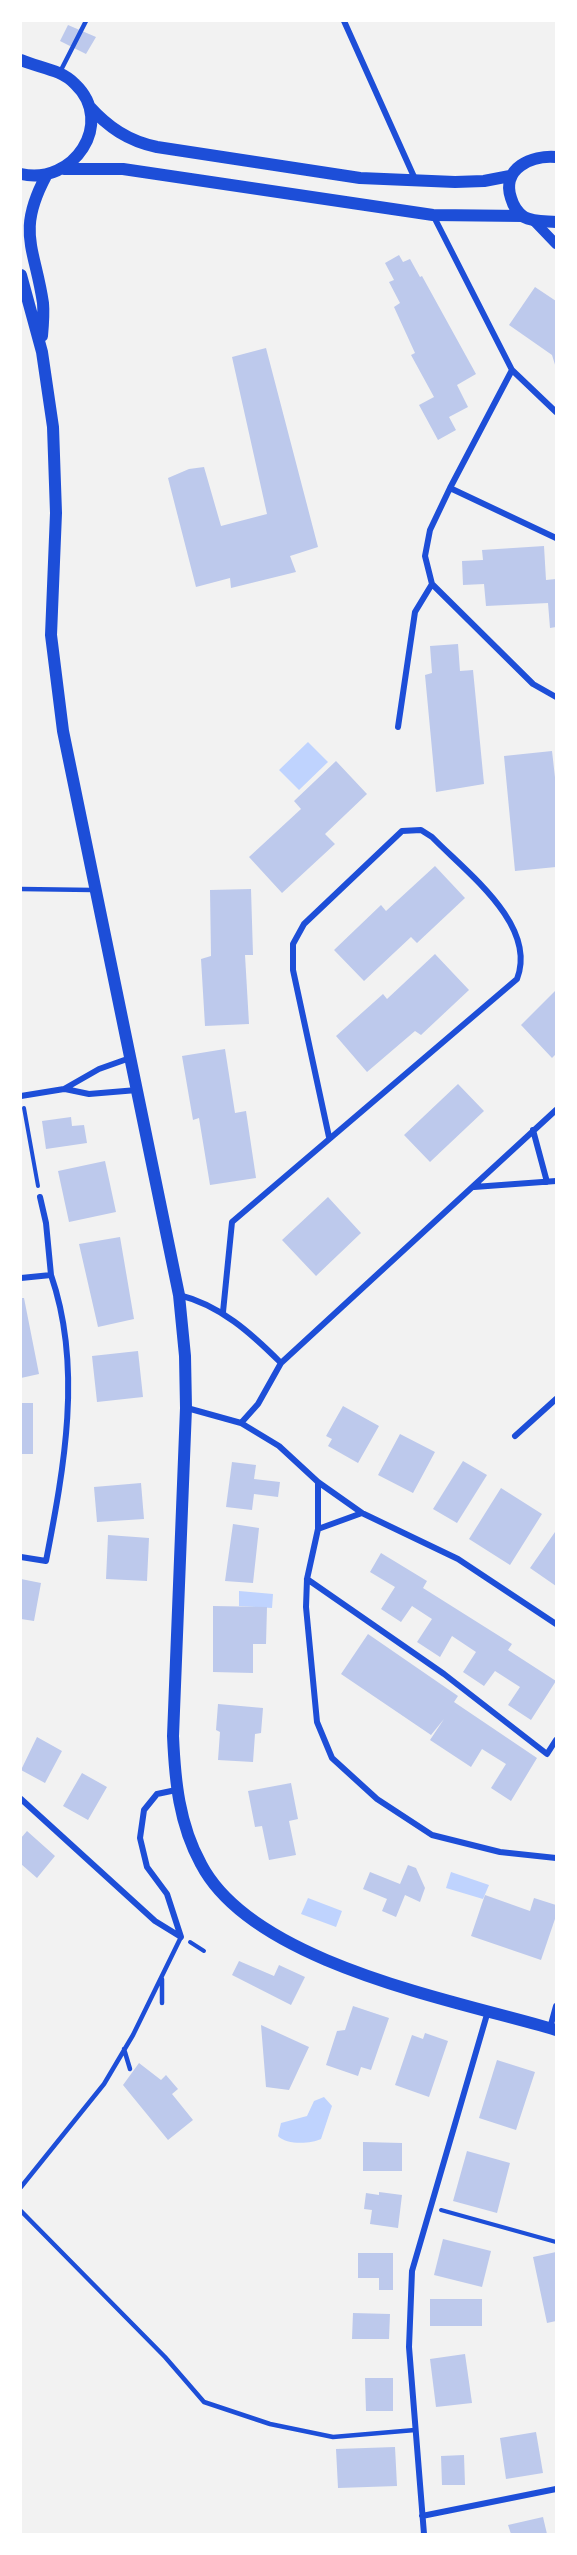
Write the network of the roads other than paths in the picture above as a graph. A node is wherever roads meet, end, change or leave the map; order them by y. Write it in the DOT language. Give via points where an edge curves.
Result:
graph roads {
  1 [pos="86,21"];
  2 [pos="344,21"];
  3 [pos="21,60"];
  4 [pos="36,67"];
  5 [pos="21,69"];
  6 [pos="60,72"];
  7 [pos="89,106"];
  8 [pos="556,157"];
  9 [pos="64,169"];
  10 [pos="21,174"];
  11 [pos="46,176"];
  12 [pos="510,176"];
  13 [pos="415,179"];
  14 [pos="433,215"];
  15 [pos="528,218"];
  16 [pos="556,222"];
  17 [pos="556,244"];
  18 [pos="21,275"];
  19 [pos="42,352"];
  20 [pos="512,370"];
  21 [pos="556,412"];
  22 [pos="450,488"];
  23 [pos="556,538"];
  24 [pos="432,584"];
  25 [pos="556,697"];
  26 [pos="398,727"];
  27 [pos="21,889"];
  28 [pos="96,890"];
  29 [pos="131,1058"];
  30 [pos="64,1089"];
  31 [pos="137,1090"];
  32 [pos="21,1095"];
  33 [pos="556,1110"];
  34 [pos="533,1130"];
  35 [pos="329,1137"];
  36 [pos="556,1181"];
  37 [pos="547,1182"];
  38 [pos="473,1187"];
  39 [pos="40,1197"];
  40 [pos="51,1275"];
  41 [pos="21,1278"];
  42 [pos="179,1295"];
  43 [pos="223,1312"];
  44 [pos="280,1363"];
  45 [pos="556,1399"];
  46 [pos="186,1408"];
  47 [pos="241,1423"];
  48 [pos="515,1436"];
  49 [pos="318,1482"];
  50 [pos="362,1513"];
  51 [pos="318,1528"];
  52 [pos="21,1557"];
  53 [pos="307,1580"];
  54 [pos="556,1624"];
  55 [pos="556,1740"];
  56 [pos="176,1790"];
  57 [pos="21,1799"];
  58 [pos="556,1858"];
  59 [pos="182,1937"];
  60 [pos="162,1976"];
  61 [pos="162,2003"];
  62 [pos="556,2006"];
  63 [pos="488,2011"];
  64 [pos="553,2029"];
  65 [pos="124,2049"];
  66 [pos="130,2068"];
  67 [pos="21,2187"];
  68 [pos="21,2211"];
  69 [pos="415,2430"];
  70 [pos="556,2489"];
  71 [pos="422,2516"];
  72 [pos="424,2534"];
  1 -- 6 [label="lane"];
  2 -- 13 [label="street"];
  3 -- 4 [label="main road"];
  4 -- 5 [label="main road"];
  4 -- 6 [label="main road"];
  6 -- 7 [label="main road" via="75,84"];
  7 -- 9 [label="main road" via="88,138 80,155"];
  7 -- 13 [label="main road" via="104,122 136,143 360,178"];
  8 -- 12 [label="main road" via="529,160"];
  9 -- 11 [label="main road"];
  9 -- 14 [label="main road" via="123,169"];
  10 -- 11 [label="main road"];
  11 -- 19 [label="main road" via="37,192 28,232 43,304"];
  12 -- 13 [label="main road" via="474,182"];
  12 -- 15 [label="main road" via="513,205"];
  14 -- 15 [label="main road"];
  14 -- 20 [label="street"];
  15 -- 16 [label="main road"];
  15 -- 17 [label="street"];
  18 -- 19 [label="main road"];
  19 -- 28 [label="main road" via="53,427 56,513 51,635 63,731"];
  20 -- 21 [label="street"];
  20 -- 22 [label="street"];
  22 -- 23 [label="street"];
  22 -- 24 [label="street" via="430,530 425,556"];
  24 -- 25 [label="street" via="533,684"];
  24 -- 26 [label="street" via="415,612"];
  27 -- 28 [label="lane"];
  28 -- 29 [label="main road"];
  29 -- 30 [label="street" via="99,1069"];
  29 -- 31 [label="main road"];
  30 -- 31 [label="street" via="98,1095"];
  30 -- 32 [label="street"];
  31 -- 42 [label="main road"];
  33 -- 34 [label="street"];
  34 -- 37 [label="street"];
  34 -- 38 [label="street"];
  35 -- 35 [label="street" via="517,979 522,966 518,939 508,916 421,830 402,831 304,924 293,944 293,970"];
  35 -- 43 [label="street" via="232,1222"];
  36 -- 37 [label="street"];
  37 -- 38 [label="street"];
  38 -- 44 [label="street"];
  39 -- 40 [label="street"];
  40 -- 41 [label="street"];
  40 -- 52 [label="street" via="61,1303 69,1389 62,1474 46,1561"];
  42 -- 43 [label="street"];
  42 -- 46 [label="main road" via="186,1356"];
  43 -- 44 [label="street"];
  44 -- 47 [label="street" via="258,1404"];
  45 -- 48 [label="street"];
  46 -- 47 [label="street"];
  46 -- 56 [label="main road" via="173,1736"];
  47 -- 49 [label="street" via="279,1446"];
  49 -- 50 [label="street"];
  49 -- 51 [label="street"];
  50 -- 51 [label="street"];
  50 -- 54 [label="street" via="458,1559"];
  51 -- 53 [label="street"];
  53 -- 55 [label="street" via="444,1674 547,1754"];
  53 -- 58 [label="street" via="317,1722 332,1758 377,1799 432,1836 500,1852"];
  56 -- 59 [label="street" via="157,1794 144,1810 140,1838 147,1868 167,1894"];
  56 -- 63 [label="main road" via="201,1866 224,1895 260,1927 294,1947 348,1970"];
  57 -- 59 [label="street" via="155,1921"];
  59 -- 60 [label="lane"];
  60 -- 61 [label="lane"];
  60 -- 65 [label="lane"];
  62 -- 64 [label="street"];
  63 -- 64 [label="main road"];
  63 -- 69 [label="street" via="412,2271 409,2347"];
  65 -- 66 [label="lane"];
  65 -- 67 [label="lane" via="104,2084"];
  68 -- 69 [label="lane" via="204,2402 270,2424 333,2437"];
  69 -- 71 [label="street"];
  70 -- 71 [label="street"];
  71 -- 72 [label="street"];
}
